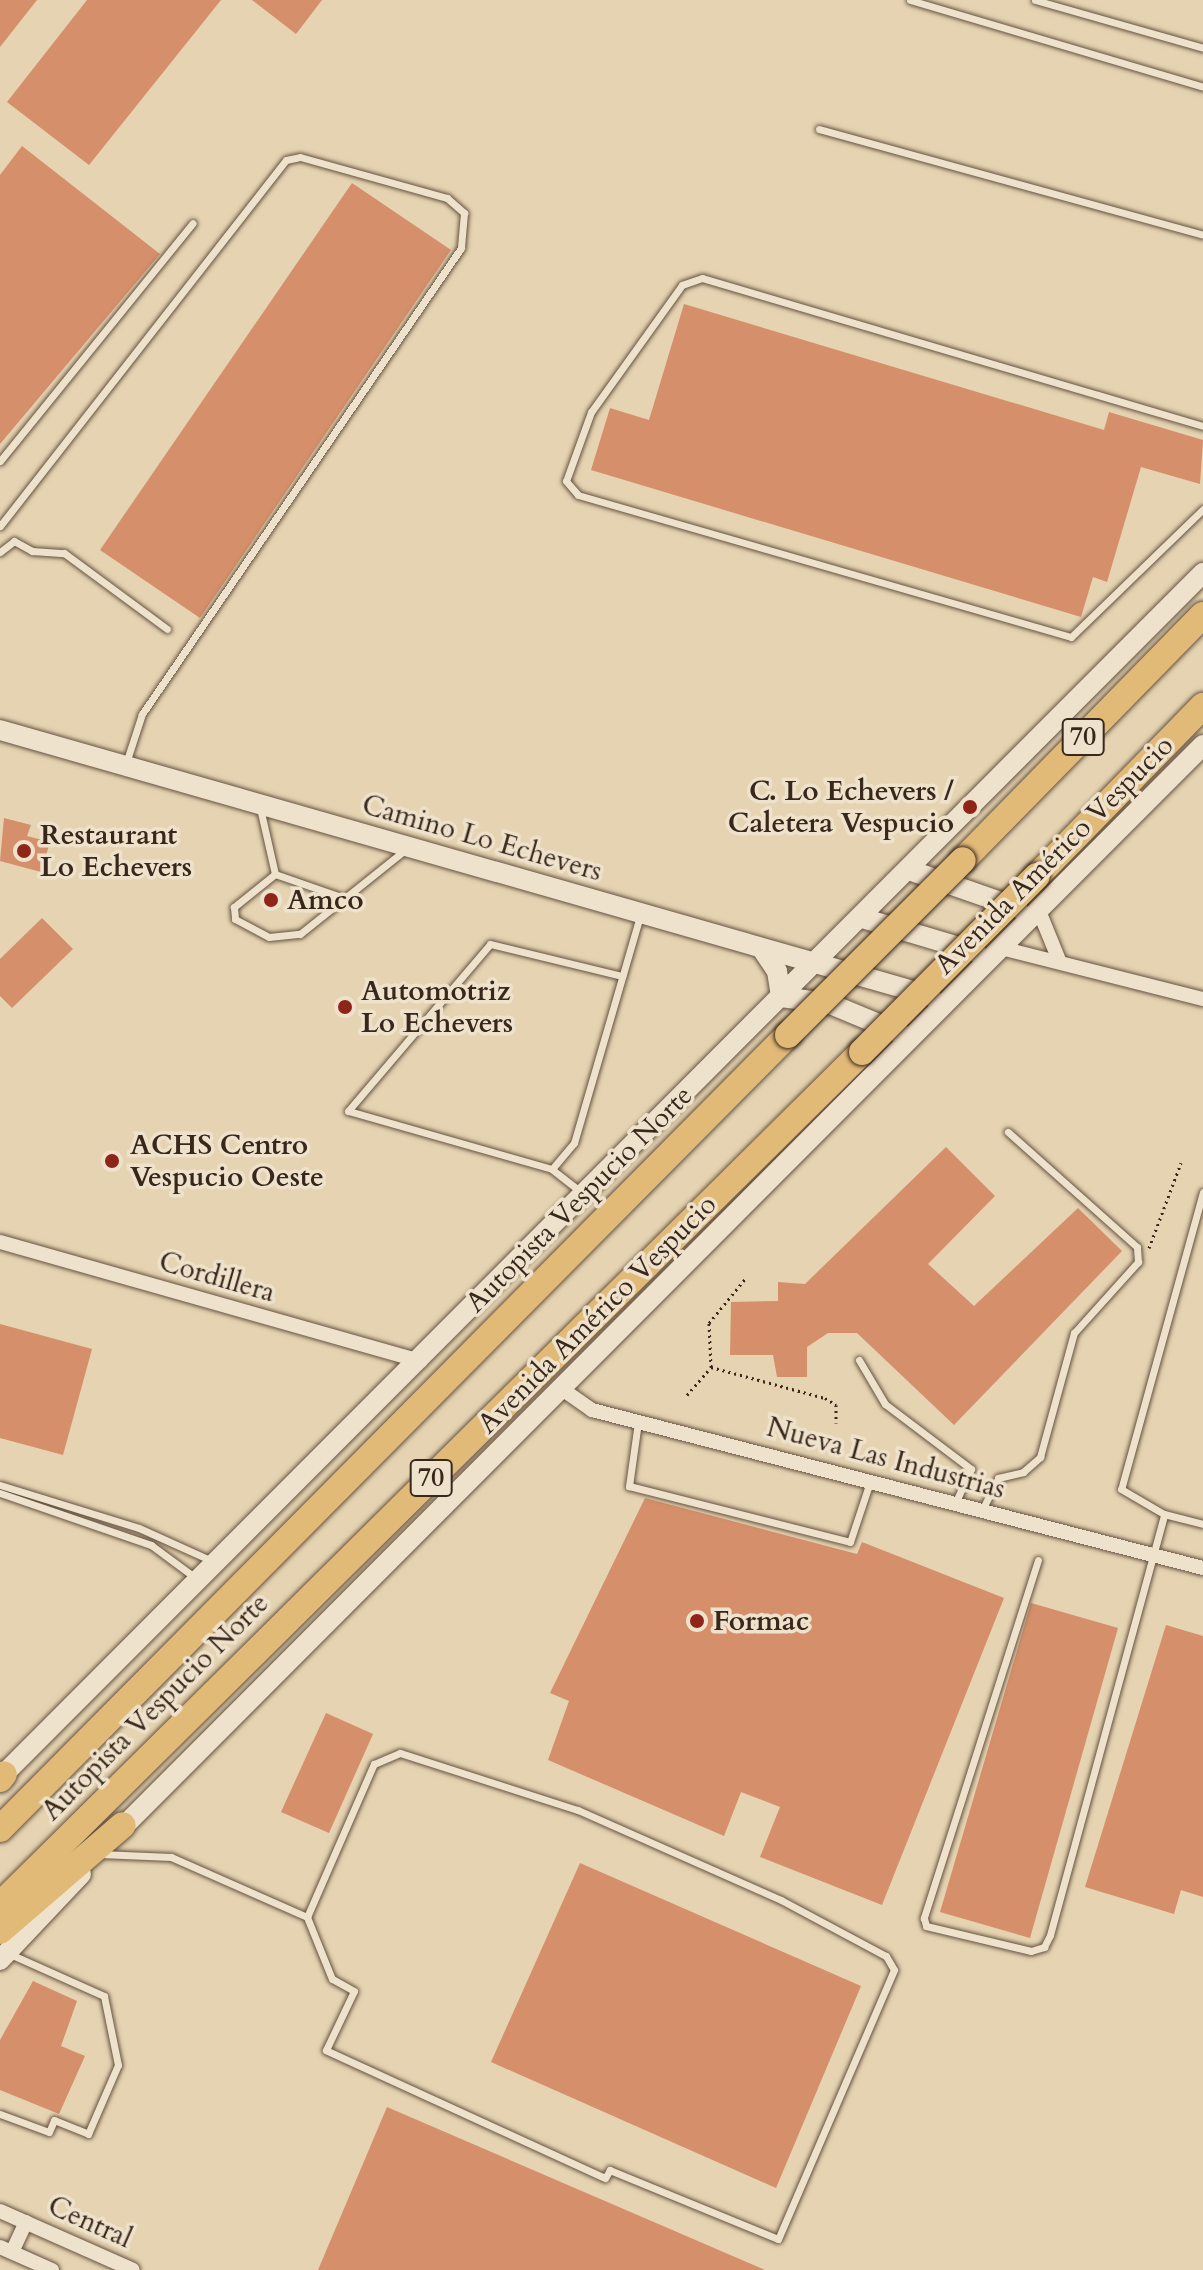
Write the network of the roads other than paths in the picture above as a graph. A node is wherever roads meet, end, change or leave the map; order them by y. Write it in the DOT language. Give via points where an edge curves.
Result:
graph roads {
  1 [pos="910,0"];
  2 [pos="1035,0"];
  3 [pos="1203,48"];
  4 [pos="1203,87"];
  5 [pos="819,129"];
  6 [pos="193,223"];
  7 [pos="1203,235"];
  8 [pos="1203,426"];
  9 [pos="0,461"];
  10 [pos="1203,509"];
  11 [pos="0,526"];
  12 [pos="0,552"];
  13 [pos="1203,573"];
  14 [pos="1203,615"];
  15 [pos="167,629"];
  16 [pos="1203,706"];
  17 [pos="0,730"];
  18 [pos="1203,745"];
  19 [pos="125,765"];
  20 [pos="258,802"];
  21 [pos="410,846"];
  22 [pos="909,870"];
  23 [pos="275,874"];
  24 [pos="344,898"];
  25 [pos="1039,911"];
  26 [pos="641,914"];
  27 [pos="862,918"];
  28 [pos="762,949"];
  29 [pos="996,952"];
  30 [pos="1059,960"];
  31 [pos="814,964"];
  32 [pos="622,976"];
  33 [pos="781,997"];
  34 [pos="1203,999"];
  35 [pos="948,1001"];
  36 [pos="911,1038"];
  37 [pos="1008,1132"];
  38 [pos="552,1169"];
  39 [pos="1203,1192"];
  40 [pos="585,1195"];
  41 [pos="0,1242"];
  42 [pos="859,1360"];
  43 [pos="420,1361"];
  44 [pos="562,1389"];
  45 [pos="638,1421"];
  46 [pos="870,1480"];
  47 [pos="0,1485"];
  48 [pos="0,1493"];
  49 [pos="955,1503"];
  50 [pos="982,1510"];
  51 [pos="1164,1514"];
  52 [pos="1203,1524"];
  53 [pos="1157,1555"];
  54 [pos="1038,1560"];
  55 [pos="218,1565"];
  56 [pos="1203,1568"];
  57 [pos="200,1582"];
  58 [pos="1,1777"];
  59 [pos="123,1825"];
  60 [pos="0,1829"];
  61 [pos="100,1854"];
  62 [pos="0,1905"];
  63 [pos="307,1917"];
  64 [pos="2,1948"];
  65 [pos="0,2114"];
  66 [pos="0,2211"];
  67 [pos="26,2222"];
  68 [pos="6,2249"];
  69 [pos="52,2270"];
  70 [pos="133,2270"];
  1 -- 4 [label="lane"];
  2 -- 3 [label="lane"];
  5 -- 7 [label="lane"];
  6 -- 9 [label="lane"];
  8 -- 10 [label="lane" via="702,278 682,285 591,412 566,481 578,495 1071,637"];
  11 -- 19 [label="lane" via="286,160 300,157 447,198 464,213 461,248 142,714"];
  12 -- 15 [label="lane" via="14,541 32,551 64,553"];
  13 -- 22 [label="main road"];
  14 -- 60 [label="highway, Autopista Vespucio Norte / 70, bridge"];
  16 -- 62 [label="highway, Autopista Vespucio Norte / 70, bridge" via="862,1052"];
  17 -- 19 [label="main road, Camino Lo Echevers"];
  18 -- 25 [label="main road, Avenida Américo Vespucio"];
  19 -- 20 [label="main road, Camino Lo Echevers"];
  20 -- 21 [label="main road, Camino Lo Echevers"];
  20 -- 23 [label="lane"];
  21 -- 24 [label="lane"];
  21 -- 26 [label="main road, Camino Lo Echevers"];
  22 -- 25 [label="main road" via="989,902"];
  22 -- 27 [label="main road"];
  23 -- 24 [label="lane"];
  23 -- 24 [label="lane" via="234,907 250,931 289,938"];
  25 -- 29 [label="main road, Avenida Américo Vespucio"];
  25 -- 30 [label="street"];
  26 -- 28 [label="main road, Camino Lo Echevers"];
  26 -- 32 [label="lane"];
  27 -- 29 [label="main road"];
  27 -- 31 [label="main road"];
  28 -- 31 [label="main road, Camino Lo Echevers"];
  28 -- 33 [label="main road" via="777,971"];
  29 -- 30 [label="street"];
  29 -- 35 [label="main road, Avenida Américo Vespucio"];
  30 -- 34 [label="street"];
  31 -- 33 [label="main road"];
  31 -- 35 [label="main road, Camino Lo Echevers"];
  32 -- 38 [label="lane" via="574,1143"];
  32 -- 38 [label="lane" via="490,944 348,1111"];
  33 -- 36 [label="main road" via="838,1006"];
  33 -- 40 [label="main road"];
  35 -- 36 [label="main road, Avenida Américo Vespucio"];
  36 -- 44 [label="main road, Avenida Américo Vespucio"];
  37 -- 50 [label="lane" via="1137,1247 1138,1262 1074,1333 1040,1457 1023,1472 998,1478"];
  38 -- 40 [label="lane"];
  39 -- 51 [label="lane" via="1121,1489"];
  40 -- 43 [label="main road"];
  41 -- 43 [label="street, Cordillera"];
  42 -- 49 [label="lane" via="885,1404 971,1469"];
  43 -- 55 [label="main road"];
  44 -- 45 [label="street, Nueva Las Industrias" via="583,1407"];
  44 -- 59 [label="main road, Avenida Américo Vespucio"];
  45 -- 46 [label="street, Nueva Las Industrias"];
  45 -- 46 [label="lane" via="629,1486 850,1542"];
  46 -- 49 [label="street, Nueva Las Industrias"];
  47 -- 55 [label="lane" via="139,1528"];
  48 -- 57 [label="lane" via="151,1545"];
  49 -- 50 [label="street, Nueva Las Industrias"];
  50 -- 53 [label="street, Nueva Las Industrias"];
  51 -- 52 [label="lane"];
  51 -- 53 [label="lane"];
  53 -- 54 [label="lane" via="1050,1935 1044,1947 1031,1951 926,1926 924,1918"];
  53 -- 56 [label="street, Nueva Las Industrias"];
  55 -- 57 [label="main road"];
  57 -- 58 [label="main road"];
  59 -- 61 [label="main road, Avenida Américo Vespucio"];
  59 -- 64 [label="highway"];
  61 -- 63 [label="lane" via="171,1857"];
  61 -- 64 [label="main road, Avenida Américo Vespucio"];
  63 -- 63 [label="lane" via="374,1764 400,1753 578,1810 651,1842 781,1900 886,1956 894,1970 778,2239 610,2170 605,2178 326,2050 354,1991 332,1979"];
  64 -- 65 [label="lane" via="104,1996 118,2065 88,2134 54,2120 49,2132"];
  66 -- 67 [label="street, Central"];
  67 -- 68 [label="street, Central"];
  67 -- 70 [label="street, Central"];
  68 -- 69 [label="street, Central"];
}
